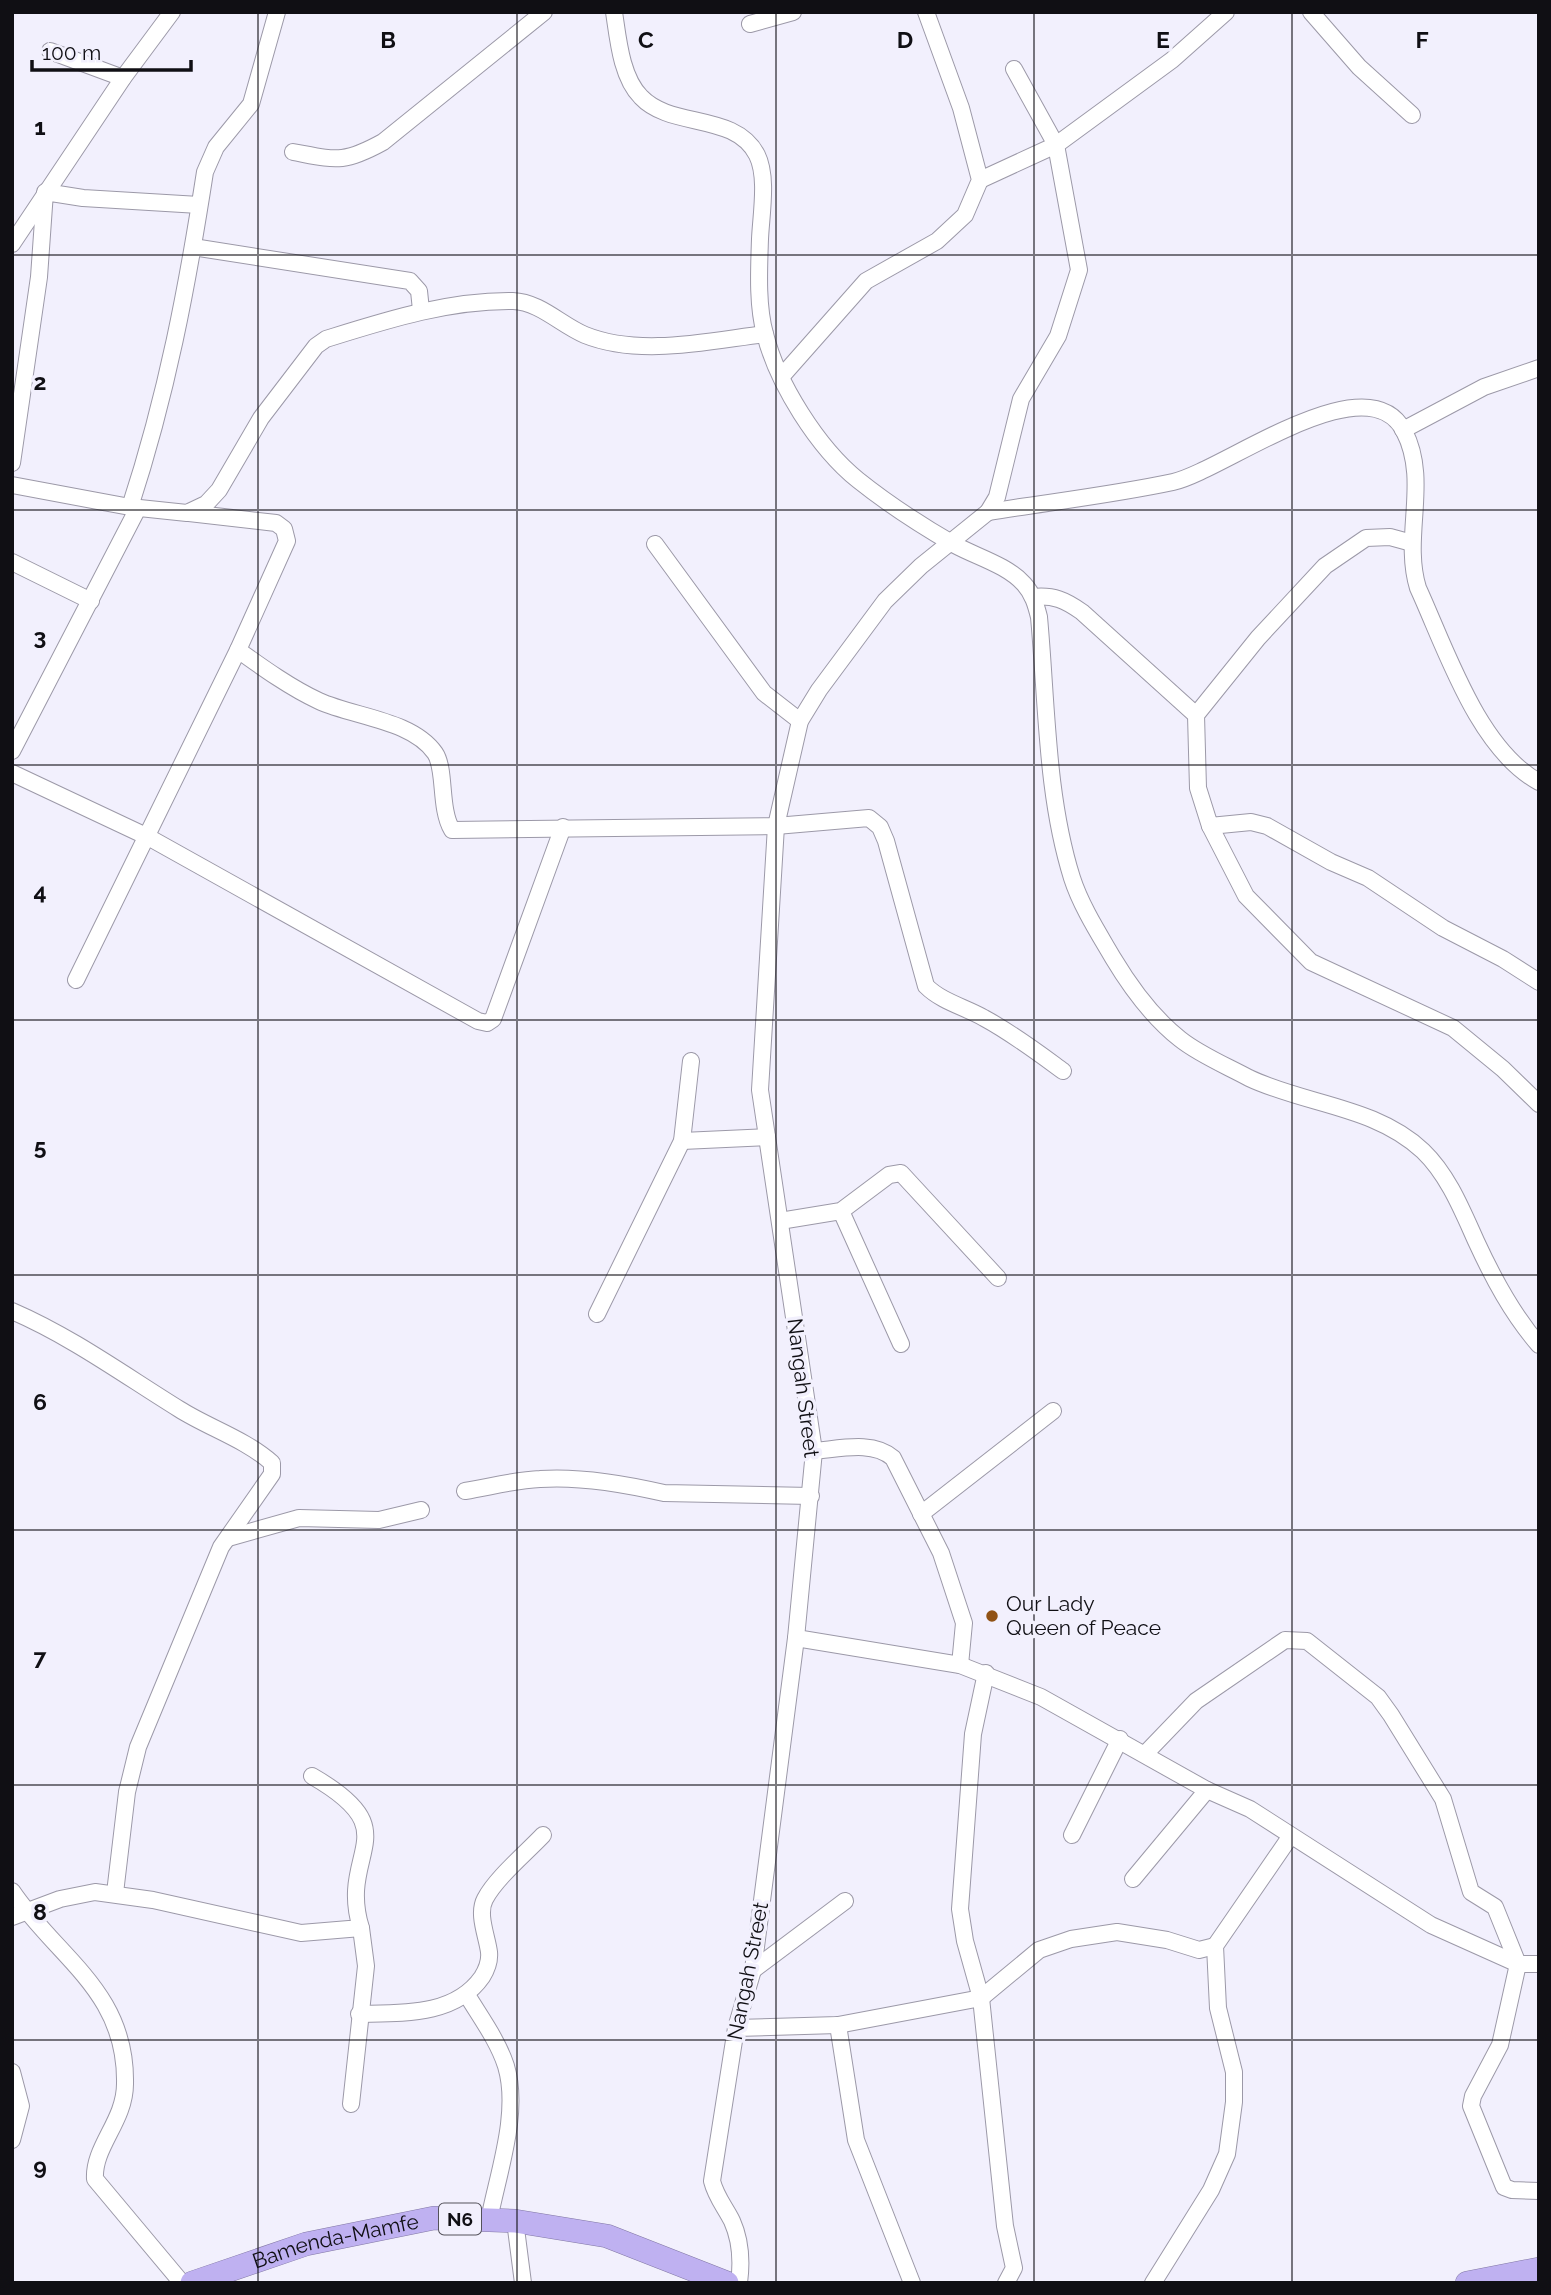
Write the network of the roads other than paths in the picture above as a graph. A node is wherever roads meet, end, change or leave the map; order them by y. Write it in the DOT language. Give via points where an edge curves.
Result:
graph roads {
  1 [pos="172,12"];
  2 [pos="277,12"];
  3 [pos="544,12"];
  4 [pos="614,12"];
  5 [pos="793,12"];
  6 [pos="926,12"];
  7 [pos="1226,12"];
  8 [pos="1311,12"];
  9 [pos="750,24"];
  10 [pos="50,51"];
  11 [pos="1014,69"];
  12 [pos="124,78"];
  13 [pos="1412,115"];
  14 [pos="1056,145"];
  15 [pos="293,152"];
  16 [pos="980,180"];
  17 [pos="45,192"];
  18 [pos="200,205"];
  19 [pos="12,244"];
  20 [pos="193,247"];
  21 [pos="421,310"];
  22 [pos="765,334"];
  23 [pos="1539,368"];
  24 [pos="782,376"];
  25 [pos="1403,430"];
  26 [pos="12,463"];
  27 [pos="12,485"];
  28 [pos="134,507"];
  29 [pos="988,512"];
  30 [pos="187,513"];
  31 [pos="952,543"];
  32 [pos="1412,543"];
  33 [pos="655,544"];
  34 [pos="12,562"];
  35 [pos="1033,597"];
  36 [pos="91,601"];
  37 [pos="238,650"];
  38 [pos="1196,715"];
  39 [pos="800,721"];
  40 [pos="12,751"];
  41 [pos="12,773"];
  42 [pos="1539,782"];
  43 [pos="776,826"];
  44 [pos="1210,826"];
  45 [pos="562,827"];
  46 [pos="148,837"];
  47 [pos="76,980"];
  48 [pos="1539,982"];
  49 [pos="691,1061"];
  50 [pos="1063,1071"];
  51 [pos="1539,1104"];
  52 [pos="767,1137"];
  53 [pos="682,1141"];
  54 [pos="842,1211"];
  55 [pos="780,1221"];
  56 [pos="998,1278"];
  57 [pos="12,1311"];
  58 [pos="597,1314"];
  59 [pos="901,1344"];
  60 [pos="1539,1345"];
  61 [pos="1053,1412"];
  62 [pos="814,1451"];
  63 [pos="465,1491"];
  64 [pos="811,1496"];
  65 [pos="421,1510"];
  66 [pos="920,1514"];
  67 [pos="228,1538"];
  68 [pos="796,1638"];
  69 [pos="960,1665"];
  70 [pos="986,1673"];
  71 [pos="1120,1739"];
  72 [pos="1145,1754"];
  73 [pos="312,1776"];
  74 [pos="1207,1790"];
  75 [pos="543,1835"];
  76 [pos="1072,1835"];
  77 [pos="1290,1837"];
  78 [pos="1133,1879"];
  79 [pos="12,1891"];
  80 [pos="115,1893"];
  81 [pos="845,1901"];
  82 [pos="19,1914"];
  83 [pos="361,1928"];
  84 [pos="1215,1947"];
  85 [pos="1518,1964"];
  86 [pos="1539,1964"];
  87 [pos="752,1970"];
  88 [pos="467,1995"];
  89 [pos="981,1998"];
  90 [pos="359,2014"];
  91 [pos="838,2025"];
  92 [pos="736,2028"];
  93 [pos="12,2073"];
  94 [pos="351,2104"];
  95 [pos="12,2140"];
  96 [pos="1539,2191"];
  97 [pos="489,2220"];
  98 [pos="515,2221"];
  99 [pos="1539,2269"];
  100 [pos="181,2283"];
  101 [pos="192,2283"];
  102 [pos="523,2283"];
  103 [pos="727,2283"];
  104 [pos="739,2283"];
  105 [pos="912,2283"];
  106 [pos="1006,2283"];
  107 [pos="1153,2283"];
  108 [pos="1467,2283"];
  1 -- 12 [label="street"];
  2 -- 18 [label="street" via="251,104 216,147 205,172"];
  3 -- 15 [label="street" via="383,142 359,156 340,160"];
  4 -- 22 [label="street" via="620,47 641,98 659,109 731,131 758,156"];
  5 -- 9 [label="street"];
  6 -- 16 [label="street" via="961,108"];
  7 -- 14 [label="street" via="1172,61"];
  8 -- 13 [label="street" via="1359,67"];
  10 -- 12 [label="street"];
  11 -- 14 [label="street"];
  12 -- 17 [label="street"];
  14 -- 16 [label="street"];
  14 -- 29 [label="street" via="1079,270 1058,336 1021,399 997,497"];
  16 -- 24 [label="street" via="965,215 937,242 866,281"];
  17 -- 18 [label="street"];
  17 -- 19 [label="street"];
  17 -- 26 [label="street" via="39,277"];
  18 -- 20 [label="street"];
  20 -- 21 [label="street" via="410,281 419,291"];
  20 -- 28 [label="street" via="174,352"];
  21 -- 22 [label="street" via="514,301 530,304 584,335 640,345"];
  21 -- 30 [label="street" via="316,346 261,418 219,490 206,504"];
  22 -- 24 [label="street"];
  23 -- 25 [label="street" via="1484,387"];
  24 -- 31 [label="street" via="806,419 855,477"];
  25 -- 29 [label="street" via="1371,407 1329,412 1297,423 1210,470 1175,482"];
  25 -- 32 [label="street" via="1417,469"];
  27 -- 28 [label="street"];
  28 -- 30 [label="street"];
  28 -- 36 [label="street"];
  29 -- 31 [label="street, Nangah Street"];
  30 -- 37 [label="street" via="276,523 284,530 287,541"];
  31 -- 35 [label="street" via="1006,570"];
  31 -- 39 [label="street, Nangah Street" via="885,601"];
  32 -- 38 [label="street" via="1390,537 1366,538 1325,566 1258,638"];
  32 -- 42 [label="street" via="1411,565 1418,588 1484,729 1507,758"];
  33 -- 39 [label="street" via="764,693"];
  34 -- 36 [label="street"];
  35 -- 38 [label="street" via="1064,600 1082,612"];
  35 -- 60 [label="street" via="1039,617 1060,832 1073,881 1128,983 1182,1041 1251,1079 1376,1121 1424,1152 1453,1193 1508,1304"];
  36 -- 40 [label="street"];
  37 -- 45 [label="street" via="319,701 408,732 425,743 437,755 445,818 452,830"];
  37 -- 46 [label="street"];
  38 -- 44 [label="street" via="1198,788"];
  39 -- 43 [label="street, Nangah Street"];
  41 -- 46 [label="street"];
  43 -- 45 [label="street"];
  43 -- 50 [label="street" via="869,818 880,827 926,986 1017,1037"];
  43 -- 52 [label="street, Nangah Street" via="760,1073"];
  44 -- 48 [label="street" via="1251,821 1267,826 1368,878 1443,928"];
  44 -- 51 [label="street" via="1247,896 1311,962 1452,1028"];
  45 -- 46 [label="street" via="493,1019 487,1023"];
  46 -- 47 [label="street"];
  49 -- 53 [label="street"];
  52 -- 53 [label="street"];
  52 -- 55 [label="street, Nangah Street"];
  53 -- 58 [label="street"];
  54 -- 55 [label="street"];
  54 -- 56 [label="street" via="889,1175 901,1173"];
  54 -- 59 [label="street"];
  55 -- 62 [label="street, Nangah Street"];
  57 -- 67 [label="street" via="75,1342 271,1463 272,1474"];
  61 -- 66 [label="street"];
  62 -- 64 [label="street, Nangah Street"];
  62 -- 66 [label="street" via="882,1449 893,1458"];
  63 -- 64 [label="street" via="560,1479 664,1493"];
  64 -- 68 [label="street, Nangah Street"];
  65 -- 67 [label="street" via="379,1520 299,1518"];
  66 -- 69 [label="street" via="940,1553 964,1623"];
  67 -- 80 [label="street" via="138,1746 127,1793"];
  68 -- 69 [label="street"];
  68 -- 87 [label="street, Nangah Street"];
  69 -- 70 [label="street"];
  70 -- 71 [label="street"];
  70 -- 89 [label="street" via="973,1734 960,1909"];
  71 -- 72 [label="street"];
  71 -- 76 [label="street"];
  72 -- 74 [label="street"];
  72 -- 85 [label="street" via="1207,1693 1285,1640 1307,1641 1378,1697 1391,1715 1443,1799 1471,1892 1495,1907"];
  73 -- 83 [label="street" via="343,1794 365,1823 366,1841 354,1891"];
  74 -- 77 [label="street" via="1250,1809"];
  74 -- 78 [label="street"];
  75 -- 88 [label="street" via="485,1898 489,1962"];
  77 -- 84 [label="street"];
  77 -- 85 [label="street" via="1431,1925"];
  79 -- 82 [label="street"];
  80 -- 82 [label="street" via="60,1899"];
  80 -- 83 [label="street" via="301,1933"];
  81 -- 87 [label="street"];
  82 -- 100 [label="street" via="94,1985 109,2011 121,2048 125,2084 122,2111 94,2164 94,2179"];
  83 -- 90 [label="street" via="366,1966"];
  84 -- 89 [label="street" via="1199,1950 1118,1933 1071,1939 1039,1951"];
  84 -- 107 [label="street" via="1218,2008 1234,2072 1227,2154"];
  85 -- 86 [label="street"];
  85 -- 96 [label="street" via="1500,2045 1471,2106 1504,2186"];
  87 -- 92 [label="street, Nangah Street"];
  88 -- 90 [label="street" via="428,2008"];
  88 -- 97 [label="street" via="496,2044 510,2093"];
  89 -- 91 [label="street"];
  89 -- 106 [label="street" via="1005,2226 1014,2268"];
  90 -- 94 [label="street"];
  91 -- 92 [label="street"];
  91 -- 105 [label="street" via="856,2140"];
  92 -- 104 [label="street, Nangah Street" via="712,2181 740,2244"];
  93 -- 95 [label="street" via="21,2106"];
  97 -- 98 [label="highway, Bamenda-Mamfe / N6"];
  97 -- 101 [label="highway, Bamenda-Mamfe / N6" via="434,2218 371,2228 306,2244"];
  98 -- 102 [label="street"];
  98 -- 103 [label="highway, Bamenda-Mamfe / N6" via="607,2236"];
  99 -- 108 [label="highway"];
}
